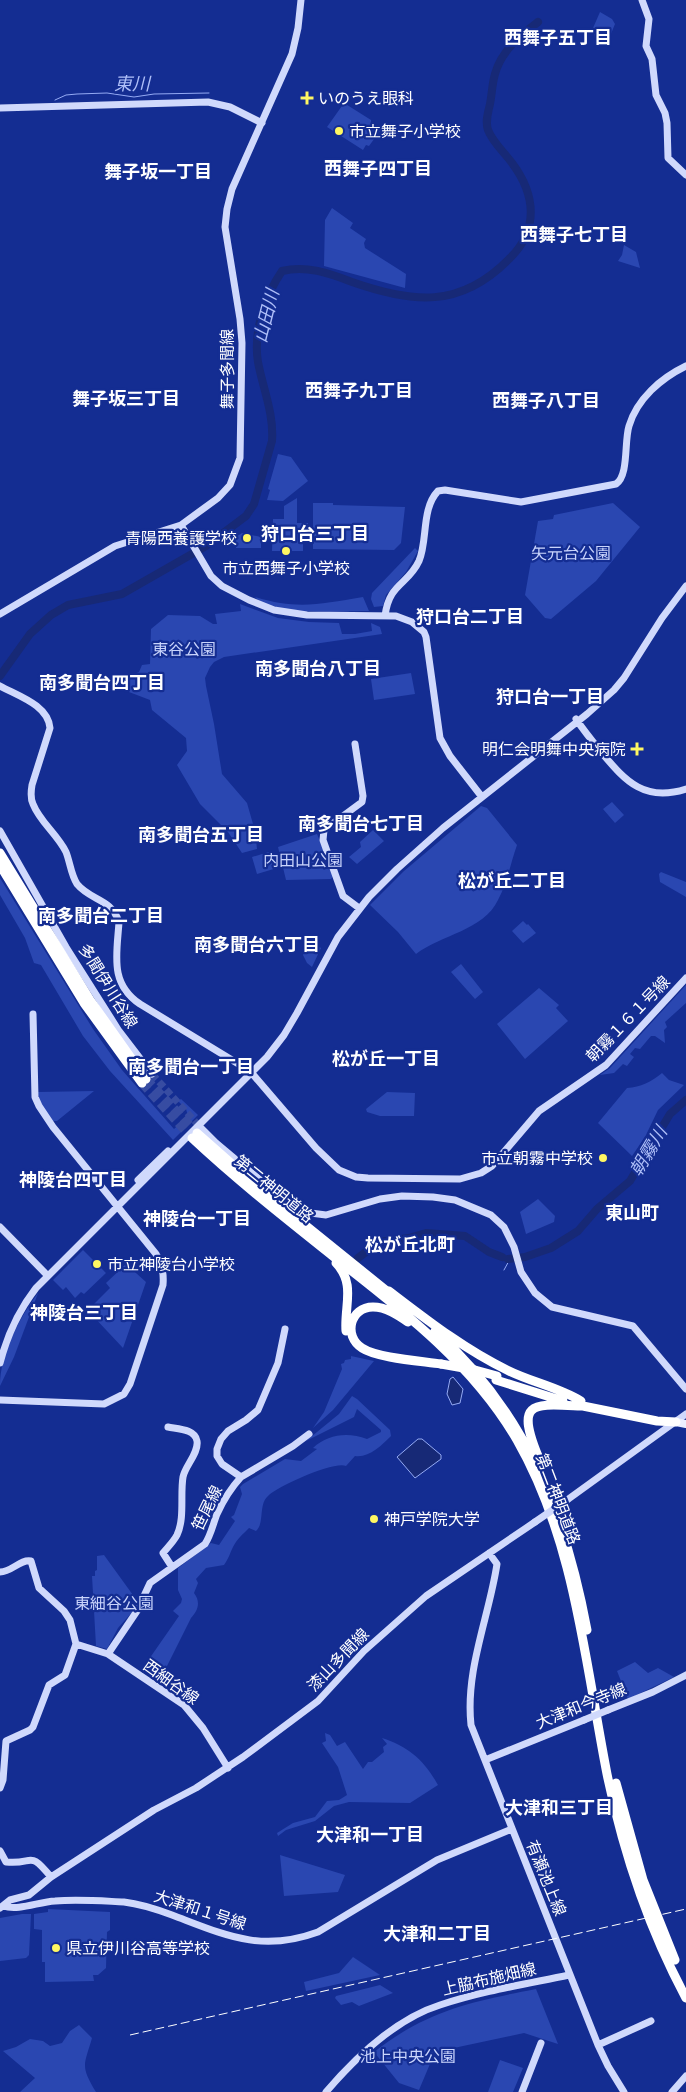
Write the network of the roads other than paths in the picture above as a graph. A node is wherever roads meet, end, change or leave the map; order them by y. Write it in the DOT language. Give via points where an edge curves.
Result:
graph roads {
  1 [pos="300,0"];
  2 [pos="642,0"];
  3 [pos="0,108"];
  4 [pos="262,123"];
  5 [pos="686,175"];
  6 [pos="686,366"];
  7 [pos="181,525"];
  8 [pos="686,582"];
  9 [pos="686,586"];
  10 [pos="0,614"];
  11 [pos="385,616"];
  12 [pos="1,687"];
  13 [pos="576,720"];
  14 [pos="354,744"];
  15 [pos="686,789"];
  16 [pos="481,796"];
  17 [pos="0,831"];
  18 [pos="0,853"];
  19 [pos="0,865"];
  20 [pos="357,907"];
  21 [pos="686,978"];
  22 [pos="33,1014"];
  23 [pos="251,1072"];
  24 [pos="147,1079"];
  25 [pos="197,1133"];
  26 [pos="117,1204"];
  27 [pos="0,1227"];
  28 [pos="321,1247"];
  29 [pos="359,1268"];
  30 [pos="46,1274"];
  31 [pos="285,1329"];
  32 [pos="0,1346"];
  33 [pos="0,1363"];
  34 [pos="459,1363"];
  35 [pos="440,1366"];
  36 [pos="686,1388"];
  37 [pos="0,1400"];
  38 [pos="581,1404"];
  39 [pos="686,1414"];
  40 [pos="676,1422"];
  41 [pos="686,1424"];
  42 [pos="168,1427"];
  43 [pos="309,1434"];
  44 [pos="241,1477"];
  45 [pos="489,1553"];
  46 [pos="572,1562"];
  47 [pos="172,1567"];
  48 [pos="0,1572"];
  49 [pos="76,1644"];
  50 [pos="108,1654"];
  51 [pos="686,1675"];
  52 [pos="485,1760"];
  53 [pos="228,1768"];
  54 [pos="0,1788"];
  55 [pos="512,1829"];
  56 [pos="0,1851"];
  57 [pos="51,1877"];
  58 [pos="2,1907"];
  59 [pos="569,1975"];
  60 [pos="686,1985"];
  61 [pos="686,1998"];
  62 [pos="651,2021"];
  63 [pos="541,2043"];
  64 [pos="598,2045"];
  65 [pos="686,2076"];
  66 [pos="326,2092"];
  67 [pos="522,2092"];
  68 [pos="624,2092"];
  69 [pos="672,2092"];
  1 -- 4 [label="street, 舞子多聞線" via="292,54"];
  2 -- 5 [label="street" via="649,19 646,46 652,59 656,95 667,123 668,158"];
  3 -- 4 [label="street" via="208,102 230,107"];
  4 -- 7 [label="street, 舞子多聞線" via="232,189 226,220 242,343 240,458 225,491"];
  6 -- 11 [label="street" via="649,392 637,408 628,428 622,477 616,484 521,502 438,491 430,504 419,560 389,598"];
  7 -- 10 [label="street, 舞子多聞線" via="115,546"];
  7 -- 11 [label="street" via="211,576 222,586 274,610 320,616"];
  8 -- 13 [label="street" via="663,610 619,680"];
  9 -- 13 [label="street" via="624,678"];
  11 -- 16 [label="street" via="404,618 424,632 440,738"];
  12 -- 23 [label="street, 朝霧１６１号線" via="41,709 49,720 50,728 32,785 32,804 66,852 77,884 108,904 117,915 117,972 121,984 132,999"];
  13 -- 15 [label="street" via="618,772 637,787 662,794"];
  13 -- 16 [label="street"];
  14 -- 20 [label="street" via="362,802 324,830 323,840 343,896"];
  16 -- 20 [label="street" via="388,873"];
  17 -- 24 [label="street, 多聞伊川谷線"];
  18 -- 24 [label="highway" via="90,1000"];
  19 -- 24 [label="highway" via="84,1003"];
  20 -- 23 [label="street" via="338,929 284,1028"];
  21 -- 23 [label="street, 朝霧１６１号線" via="606,1064 539,1111 492,1166 471,1177 356,1177 332,1166"];
  22 -- 26 [label="street" via="34,1089 39,1106"];
  23 -- 26 [label="street"];
  25 -- 28 [label="highway, 第二神明道路" via="232,1174"];
  25 -- 29 [label="highway, 第二神明道路"];
  25 -- 36 [label="street" via="216,1143 276,1194 303,1212 326,1215 402,1196 455,1200 491,1215 504,1227 527,1282 535,1293 552,1307 633,1326"];
  26 -- 30 [label="street"];
  26 -- 37 [label="street" via="160,1262 164,1276 130,1384 124,1394 104,1404"];
  27 -- 30 [label="street"];
  28 -- 34 [label="highway, 第二神明道路" via="407,1315"];
  28 -- 35 [label="highway" via="346,1278 349,1294 346,1328 353,1346 372,1356"];
  29 -- 38 [label="highway" via="468,1349 508,1370 568,1393"];
  29 -- 46 [label="highway, 第二神明道路" via="442,1337 474,1370 500,1404 539,1469 557,1512"];
  30 -- 32 [label="street" via="20,1305"];
  30 -- 33 [label="street" via="18,1316"];
  31 -- 44 [label="street" via="278,1363 258,1410 228,1431 217,1449 222,1464"];
  34 -- 35 [label="highway" via="420,1331 388,1311 366,1308 353,1318 352,1335 364,1349"];
  34 -- 61 [label="highway, 第二神明道路" via="490,1399 516,1439 534,1472 554,1522 579,1621 623,1839 655,1932"];
  35 -- 38 [label="highway, bridge" via="496,1378 535,1394"];
  38 -- 40 [label="highway" via="657,1421"];
  38 -- 46 [label="highway" via="541,1405 532,1410 527,1421 564,1526"];
  39 -- 40 [label="street, 漆山多聞線"];
  40 -- 41 [label="main road"];
  40 -- 45 [label="street, 漆山多聞線, bridge"];
  42 -- 47 [label="street" via="188,1431 197,1442 184,1475 177,1534 164,1554"];
  43 -- 44 [label="street, 笹尾線"];
  44 -- 47 [label="street, 笹尾線" via="218,1511 206,1544"];
  45 -- 52 [label="street, 有瀬池上線" via="497,1564 470,1685 469,1707 471,1725"];
  45 -- 53 [label="street, 漆山多聞線" via="426,1596 364,1651 318,1701"];
  46 -- 60 [label="highway, 第二神明道路" via="614,1776 630,1838 662,1931"];
  47 -- 50 [label="street, 笹尾線" via="148,1587 137,1611"];
  48 -- 49 [label="street" via="8,1572 28,1560 33,1565 39,1588 70,1620"];
  49 -- 50 [label="street, 西細谷線"];
  49 -- 54 [label="street" via="64,1675 50,1685 33,1727 6,1741 4,1780"];
  50 -- 53 [label="street, 西細谷線" via="184,1705 204,1728"];
  51 -- 52 [label="street, 大津和今寺線, bridge" via="653,1692"];
  52 -- 55 [label="street, 有瀬池上線"];
  53 -- 57 [label="street, 漆山多聞線" via="154,1810"];
  55 -- 58 [label="street, 大津和１号線" via="437,1860 318,1932 302,1938 259,1942 237,1939 150,1907 126,1902 56,1901"];
  55 -- 59 [label="street, 有瀬池上線"];
  56 -- 57 [label="street" via="6,1862 38,1861"];
  57 -- 58 [label="street, 漆山多聞線" via="29,1896 10,1900"];
  59 -- 64 [label="street, 有瀬池上線"];
  59 -- 66 [label="street, 上脇布施畑線" via="474,1994 420,2014 367,2049"];
  62 -- 64 [label="street"];
  63 -- 67 [label="street"];
  64 -- 68 [label="street, 有瀬池上線"];
  65 -- 69 [label="street"];
}
